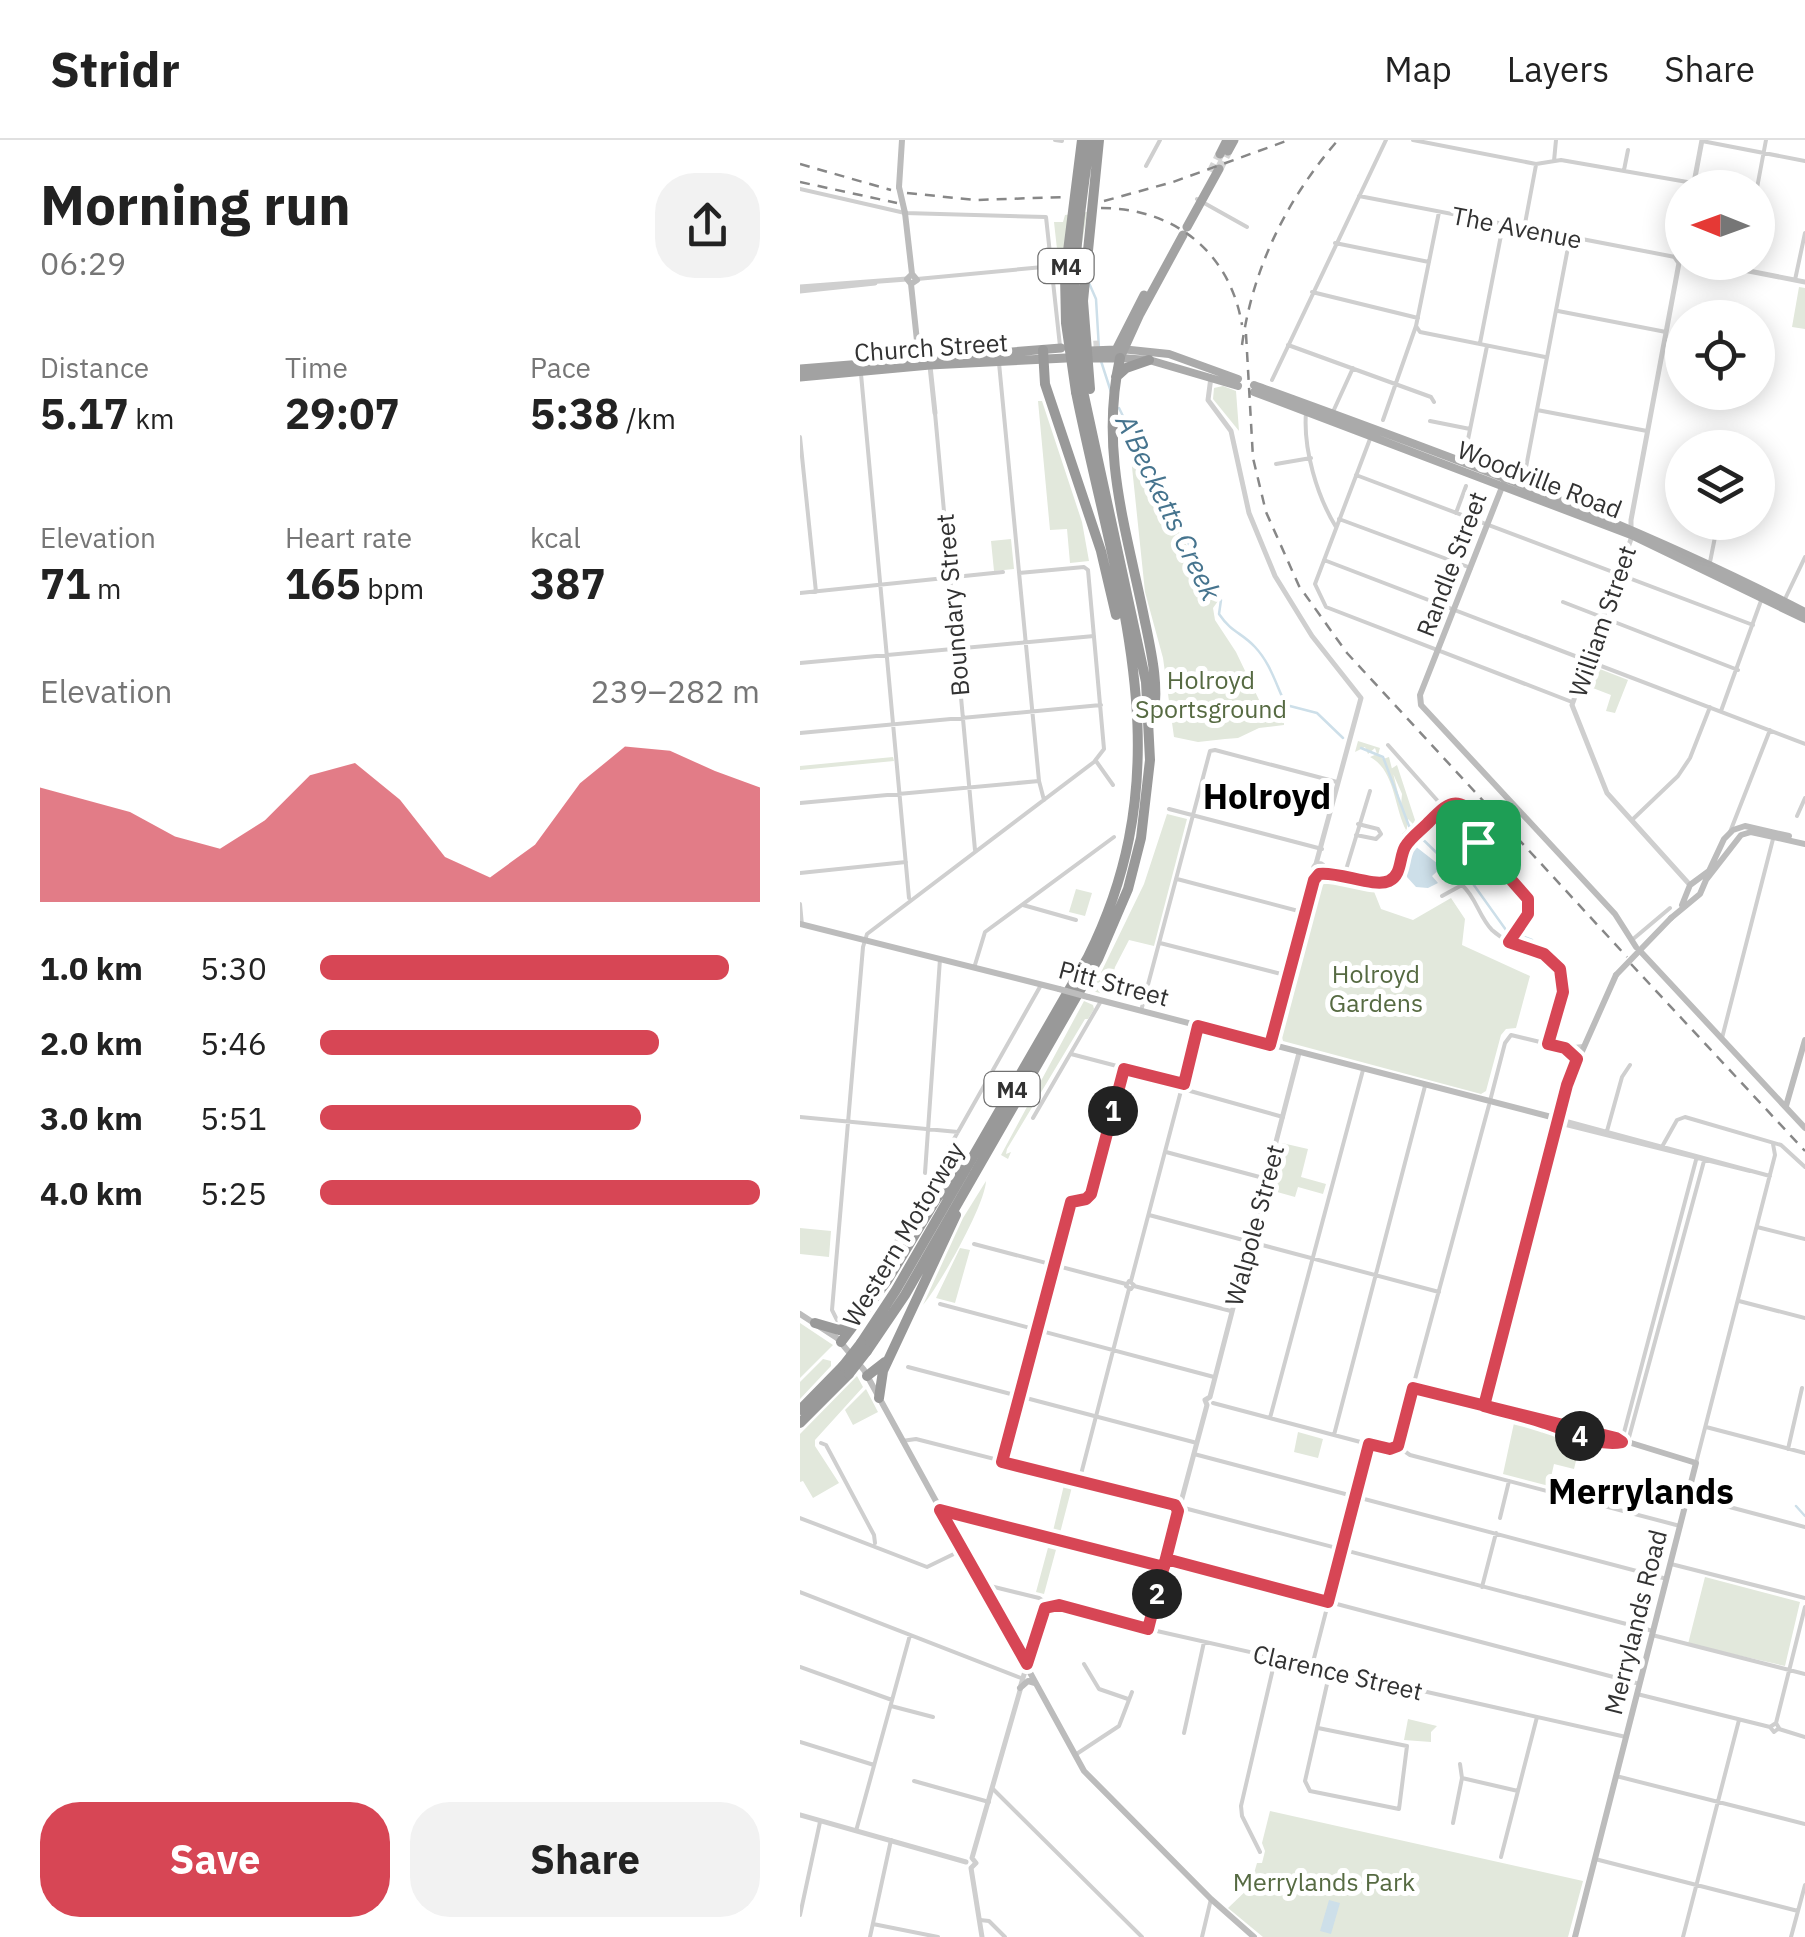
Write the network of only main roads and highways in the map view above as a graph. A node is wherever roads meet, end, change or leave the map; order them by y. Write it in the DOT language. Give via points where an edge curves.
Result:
graph roads {
  1 [pos="902,140"];
  2 [pos="1086,140"];
  3 [pos="1099,140"];
  4 [pos="1215,170"];
  5 [pos="1183,230"];
  6 [pos="1140,314"];
  7 [pos="1060,348"];
  8 [pos="1109,352"];
  9 [pos="1043,354"];
  10 [pos="1146,355"];
  11 [pos="1066,358"];
  12 [pos="1188,360"];
  13 [pos="927,364"];
  14 [pos="860,368"];
  15 [pos="800,370"];
  16 [pos="1211,376"];
  17 [pos="800,377"];
  18 [pos="1116,378"];
  19 [pos="1083,390"];
  20 [pos="1330,417"];
  21 [pos="1503,483"];
  22 [pos="1631,531"];
  23 [pos="1805,616"];
  24 [pos="1132,657"];
  25 [pos="1150,736"];
  26 [pos="1745,830"];
  27 [pos="1805,842"];
  28 [pos="1694,888"];
  29 [pos="801,924"];
  30 [pos="1805,1040"];
  31 [pos="1786,1106"];
  32 [pos="1558,1121"];
  33 [pos="1805,1128"];
  34 [pos="979,1146"];
  35 [pos="965,1191"];
  36 [pos="800,1314"];
  37 [pos="862,1316"];
  38 [pos="814,1323"];
  39 [pos="841,1342"];
  40 [pos="864,1347"];
  41 [pos="889,1357"];
  42 [pos="846,1370"];
  43 [pos="867,1376"];
  44 [pos="879,1398"];
  45 [pos="800,1410"];
  46 [pos="800,1423"];
  47 [pos="1036,1683"];
  48 [pos="1020,1688"];
  49 [pos="1254,1937"];
  50 [pos="1575,1937"];
  1 -- 13 [label="main road, bridge" via="897,178"];
  2 -- 19 [label="highway, Western Motorway / M4, bridge" via="1073,262"];
  3 -- 19 [label="highway, Western Motorway / M4, bridge"];
  4 -- 5 [label="highway"];
  5 -- 6 [label="highway"];
  5 -- 8 [label="highway"];
  6 -- 8 [label="highway"];
  6 -- 10 [label="main road" via="1136,330"];
  7 -- 9 [label="highway, Church Street"];
  8 -- 10 [label="main road"];
  8 -- 18 [label="highway"];
  9 -- 11 [label="highway, Church Street"];
  9 -- 13 [label="highway, Church Street"];
  9 -- 13 [label="highway, Church Street"];
  9 -- 24 [label="highway" via="1052,406 1101,551 1124,650"];
  10 -- 12 [label="main road"];
  10 -- 16 [label="main road"];
  10 -- 18 [label="highway"];
  12 -- 16 [label="main road"];
  12 -- 16 [label="main road" via="1238,382"];
  13 -- 14 [label="highway, Church Street"];
  14 -- 15 [label="highway, Church Street"];
  14 -- 17 [label="highway, Church Street"];
  18 -- 25 [label="highway" via="1112,464 1152,660 1156,702"];
  19 -- 24 [label="highway, Western Motorway / M4"];
  19 -- 25 [label="highway, Western Motorway / M4" via="1142,660"];
  20 -- 20 [label="main road, Woodville Road" via="1306,411 1254,388"];
  20 -- 21 [label="main road, Woodville Road"];
  20 -- 21 [label="main road, Woodville Road"];
  21 -- 22 [label="main road, Woodville Road"];
  21 -- 22 [label="main road, Woodville Road"];
  21 -- 31 [label="main road, Randle Street" via="1420,695 1424,710"];
  22 -- 23 [label="main road, Woodville Road"];
  22 -- 23 [label="main road, Woodville Road" via="1710,563"];
  24 -- 34 [label="highway, Western Motorway / M4" via="1139,772 1120,880 1088,957"];
  25 -- 35 [label="highway, Western Motorway / M4" via="1141,838 1115,924"];
  26 -- 27 [label="main road"];
  26 -- 27 [label="main road"];
  26 -- 28 [label="main road"];
  26 -- 28 [label="main road" via="1730,832"];
  28 -- 32 [label="main road, bridge" via="1616,976 1577,1059"];
  29 -- 32 [label="main road, Pitt Street, bridge"];
  30 -- 31 [label="main road"];
  31 -- 33 [label="main road"];
  32 -- 50 [label="main road, Merrylands Road" via="1484,1406 1696,1463"];
  34 -- 37 [label="highway" via="953,1174"];
  34 -- 40 [label="highway, Western Motorway / M4"];
  35 -- 40 [label="highway, Western Motorway / M4" via="895,1310"];
  35 -- 41 [label="highway, M4"];
  36 -- 38 [label="main road"];
  37 -- 38 [label="highway" via="839,1330"];
  37 -- 39 [label="highway"];
  38 -- 39 [label="main road"];
  39 -- 43 [label="main road"];
  40 -- 42 [label="highway, Western Motorway / M4, bridge"];
  41 -- 43 [label="highway, M4"];
  41 -- 44 [label="highway, M4"];
  42 -- 45 [label="highway, Western Motorway / M4"];
  42 -- 46 [label="highway, Western Motorway / M4"];
  43 -- 44 [label="main road"];
  44 -- 47 [label="main road"];
  47 -- 48 [label="main road"];
  47 -- 49 [label="main road" via="1095,1783"];
}
